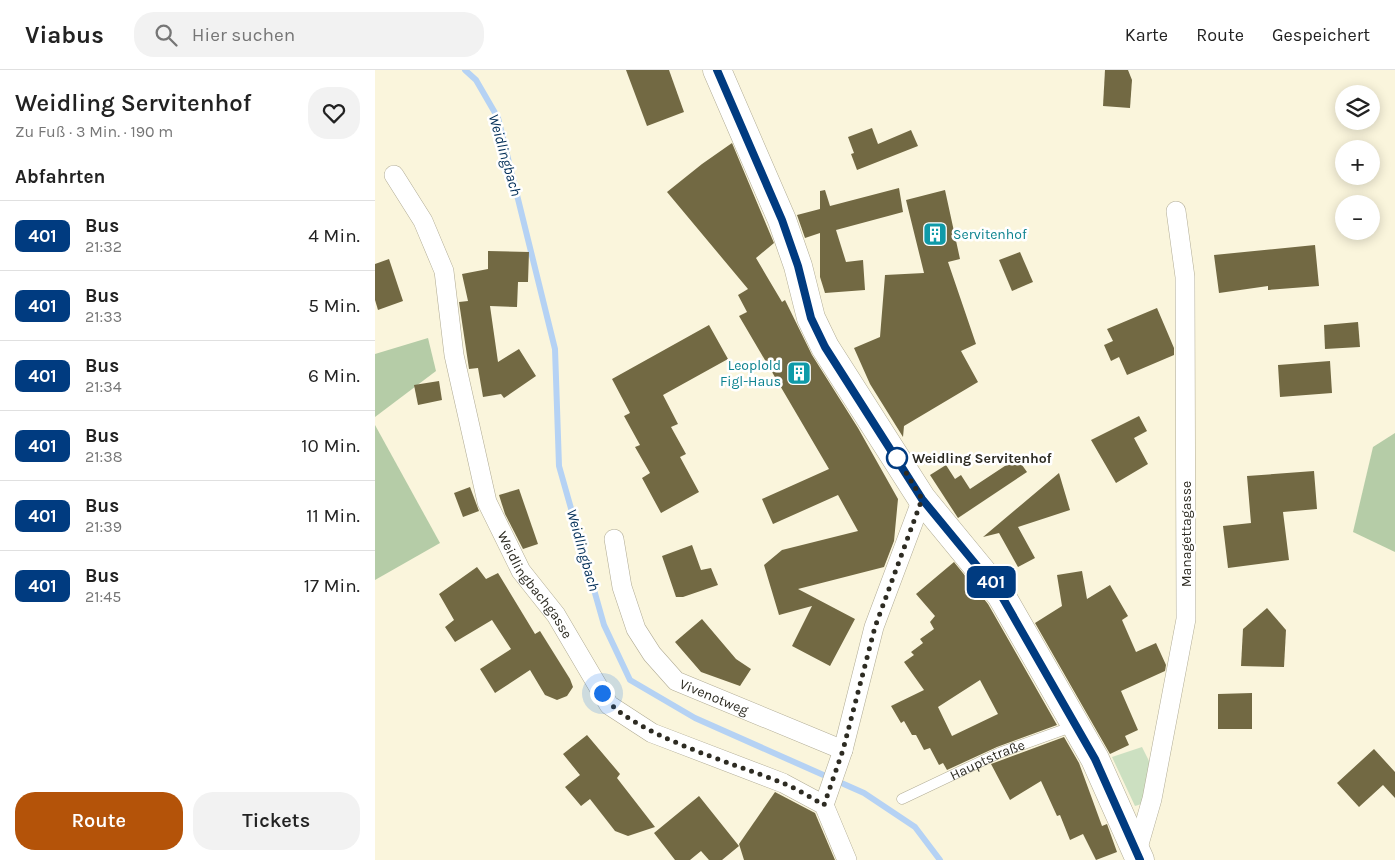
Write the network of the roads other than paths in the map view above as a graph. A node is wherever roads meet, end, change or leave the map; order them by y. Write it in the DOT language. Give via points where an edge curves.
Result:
graph roads {
  1 [pos="717,70"];
  2 [pos="394,175"];
  3 [pos="1176,212"];
  4 [pos="922,499"];
  5 [pos="614,539"];
  6 [pos="1075,725"];
  7 [pos="841,756"];
  8 [pos="827,797"];
  9 [pos="902,799"];
  10 [pos="1139,856"];
  11 [pos="847,860"];
  1 -- 4 [label="main road" via="782,220 811,318 833,361"];
  2 -- 8 [label="street, Weidlingbachgasse" via="423,221 444,271 454,355 487,502 521,571 556,615 609,705 652,733"];
  3 -- 10 [label="street, Managettagasse" via="1185,277 1186,619"];
  4 -- 6 [label="main road" via="1001,595"];
  4 -- 7 [label="street" via="875,627"];
  5 -- 7 [label="street, Vivenotweg" via="622,588 636,629 652,654 677,681"];
  6 -- 9 [label="lane, Hauptstraße" via="999,753"];
  6 -- 10 [label="main road" via="1095,759"];
  7 -- 8 [label="street"];
  8 -- 11 [label="street"];
}
